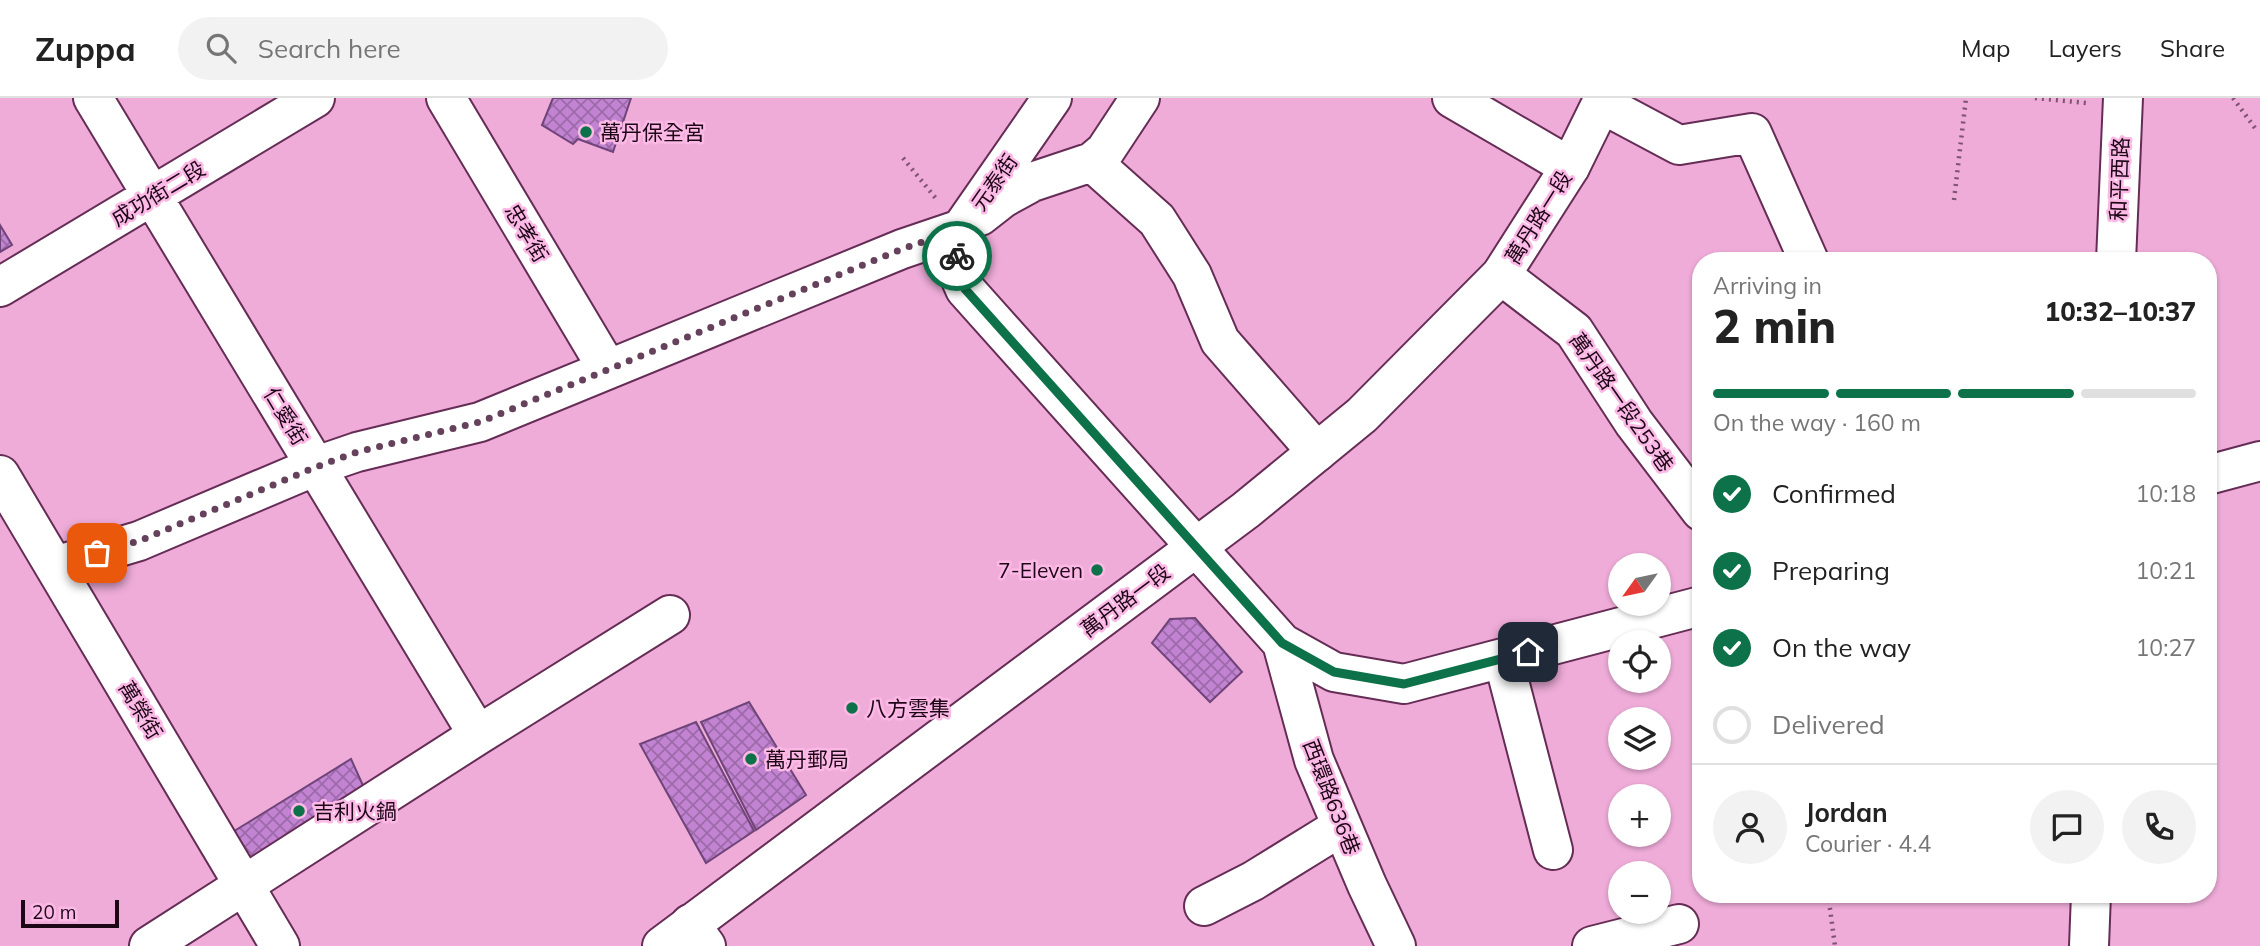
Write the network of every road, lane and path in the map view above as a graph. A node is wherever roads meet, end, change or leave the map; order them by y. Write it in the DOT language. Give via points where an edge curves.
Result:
graph roads {
  1 [pos="93,98"];
  2 [pos="315,98"];
  3 [pos="446,98"];
  4 [pos="1052,98"];
  5 [pos="1140,98"];
  6 [pos="1452,98"];
  7 [pos="1966,98"];
  8 [pos="2035,98"];
  9 [pos="2233,98"];
  10 [pos="1603,101"];
  11 [pos="2122,103"];
  12 [pos="2255,128"];
  13 [pos="903,158"];
  14 [pos="1092,162"];
  15 [pos="1570,167"];
  16 [pos="153,197"];
  17 [pos="1954,200"];
  18 [pos="961,229"];
  19 [pos="1805,252"];
  20 [pos="2116,252"];
  21 [pos="1501,275"];
  22 [pos="0,287"];
  23 [pos="607,368"];
  24 [pos="1317,452"];
  25 [pos="2260,461"];
  26 [pos="316,467"];
  27 [pos="2217,473"];
  28 [pos="0,475"];
  29 [pos="1692,499"];
  30 [pos="1196,547"];
  31 [pos="55,566"];
  32 [pos="1692,608"];
  33 [pos="670,615"];
  34 [pos="1282,643"];
  35 [pos="1503,658"];
  36 [pos="478,735"];
  37 [pos="1342,825"];
  38 [pos="1553,850"];
  39 [pos="244,885"];
  40 [pos="1829,903"];
  41 [pos="2091,903"];
  42 [pos="1204,906"];
  43 [pos="1679,924"];
  44 [pos="686,939"];
  45 [pos="149,946"];
  46 [pos="280,946"];
  47 [pos="1396,946"];
  48 [pos="1592,946"];
  49 [pos="1835,946"];
  50 [pos="2089,946"];
  1 -- 16 [label="street, 仁愛街"];
  2 -- 16 [label="street, 成功街二段"];
  3 -- 23 [label="street, 忠孝街"];
  4 -- 18 [label="street, 元泰街"];
  5 -- 14 [label="street"];
  6 -- 15 [label="street"];
  7 -- 17 [label="path"];
  8 -- 11 [label="path"];
  9 -- 12 [label="path"];
  10 -- 15 [label="street, 萬丹路一段"];
  10 -- 19 [label="street" via="1679,145 1752,133"];
  11 -- 20 [label="street, 和平西路"];
  13 -- 18 [label="path"];
  14 -- 18 [label="street" via="1032,182"];
  14 -- 24 [label="street" via="1157,219 1192,275 1220,341"];
  15 -- 21 [label="street, 萬丹路一段"];
  16 -- 22 [label="street, 成功街二段"];
  16 -- 26 [label="street, 仁愛街"];
  18 -- 23 [label="street, 元泰街"];
  18 -- 30 [label="street" via="955,266 965,289"];
  21 -- 24 [label="street, 萬丹路一段" via="1362,415"];
  21 -- 29 [label="street, 萬丹路一段253巷" via="1574,331 1634,423"];
  23 -- 26 [label="street, 元泰街" via="480,422 357,452"];
  24 -- 30 [label="street, 萬丹路一段"];
  25 -- 27 [label="street"];
  26 -- 31 [label="street, 元泰街" via="139,541"];
  26 -- 36 [label="street, 仁愛街"];
  28 -- 31 [label="street, 萬榮街"];
  30 -- 34 [label="street"];
  30 -- 44 [label="street, 萬丹路一段"];
  31 -- 39 [label="street, 萬榮街"];
  32 -- 35 [label="street"];
  33 -- 36 [label="street"];
  34 -- 35 [label="street" via="1334,672 1404,684"];
  34 -- 37 [label="street, 西環路636巷" via="1314,761"];
  35 -- 38 [label="street"];
  36 -- 39 [label="street"];
  37 -- 42 [label="street"];
  37 -- 47 [label="street, 西環路636巷"];
  39 -- 45 [label="street"];
  39 -- 46 [label="street, 萬榮街"];
  40 -- 49 [label="path"];
  41 -- 50 [label="street"];
  43 -- 48 [label="street"];
}
